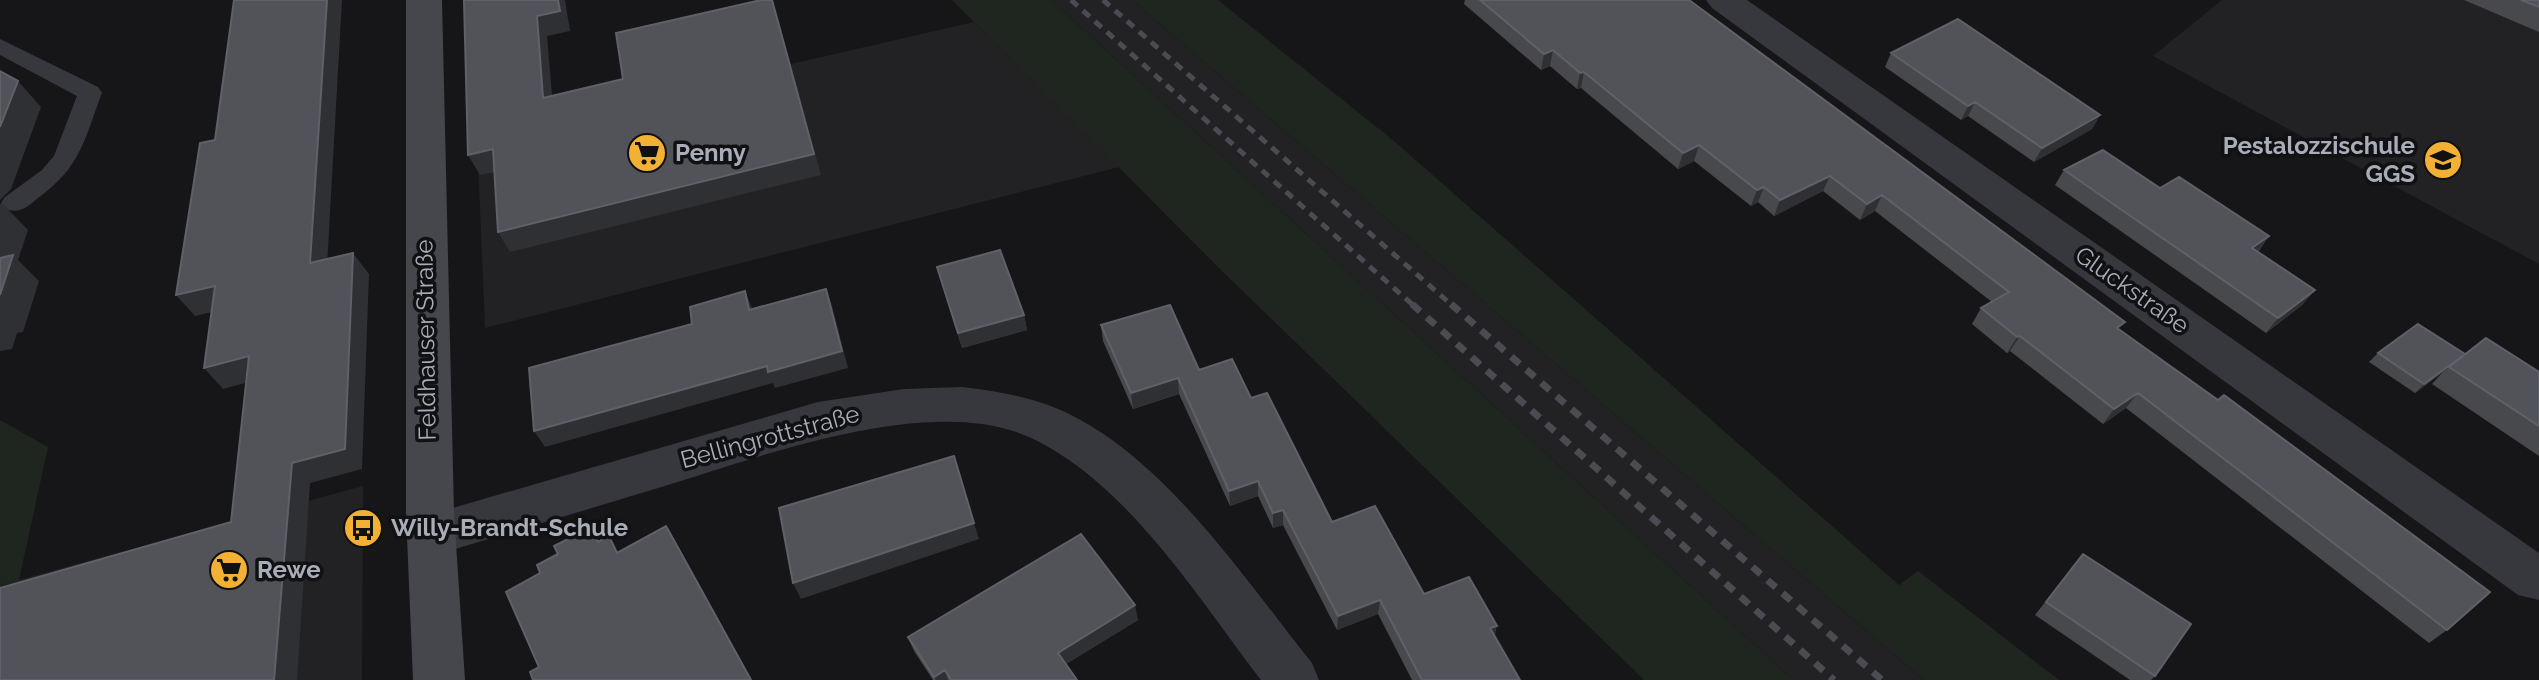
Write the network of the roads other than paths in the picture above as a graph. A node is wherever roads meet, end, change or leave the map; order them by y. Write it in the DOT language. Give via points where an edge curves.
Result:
graph roads {
  1 [pos="424,0"];
  2 [pos="1724,0"];
  3 [pos="0,46"];
  4 [pos="14,203"];
  5 [pos="432,535"];
  6 [pos="2539,577"];
  7 [pos="439,680"];
  8 [pos="1293,680"];
  1 -- 5 [label="street, Feldhauser Straße"];
  2 -- 6 [label="street, Gluckstraße"];
  3 -- 4 [label="lane" via="90,93 59,168"];
  5 -- 7 [label="street, Feldhauser Straße"];
  5 -- 8 [label="street, Bellingrottstraße" via="803,425 873,410 941,406 1016,414 1065,435 1140,494"];
}
